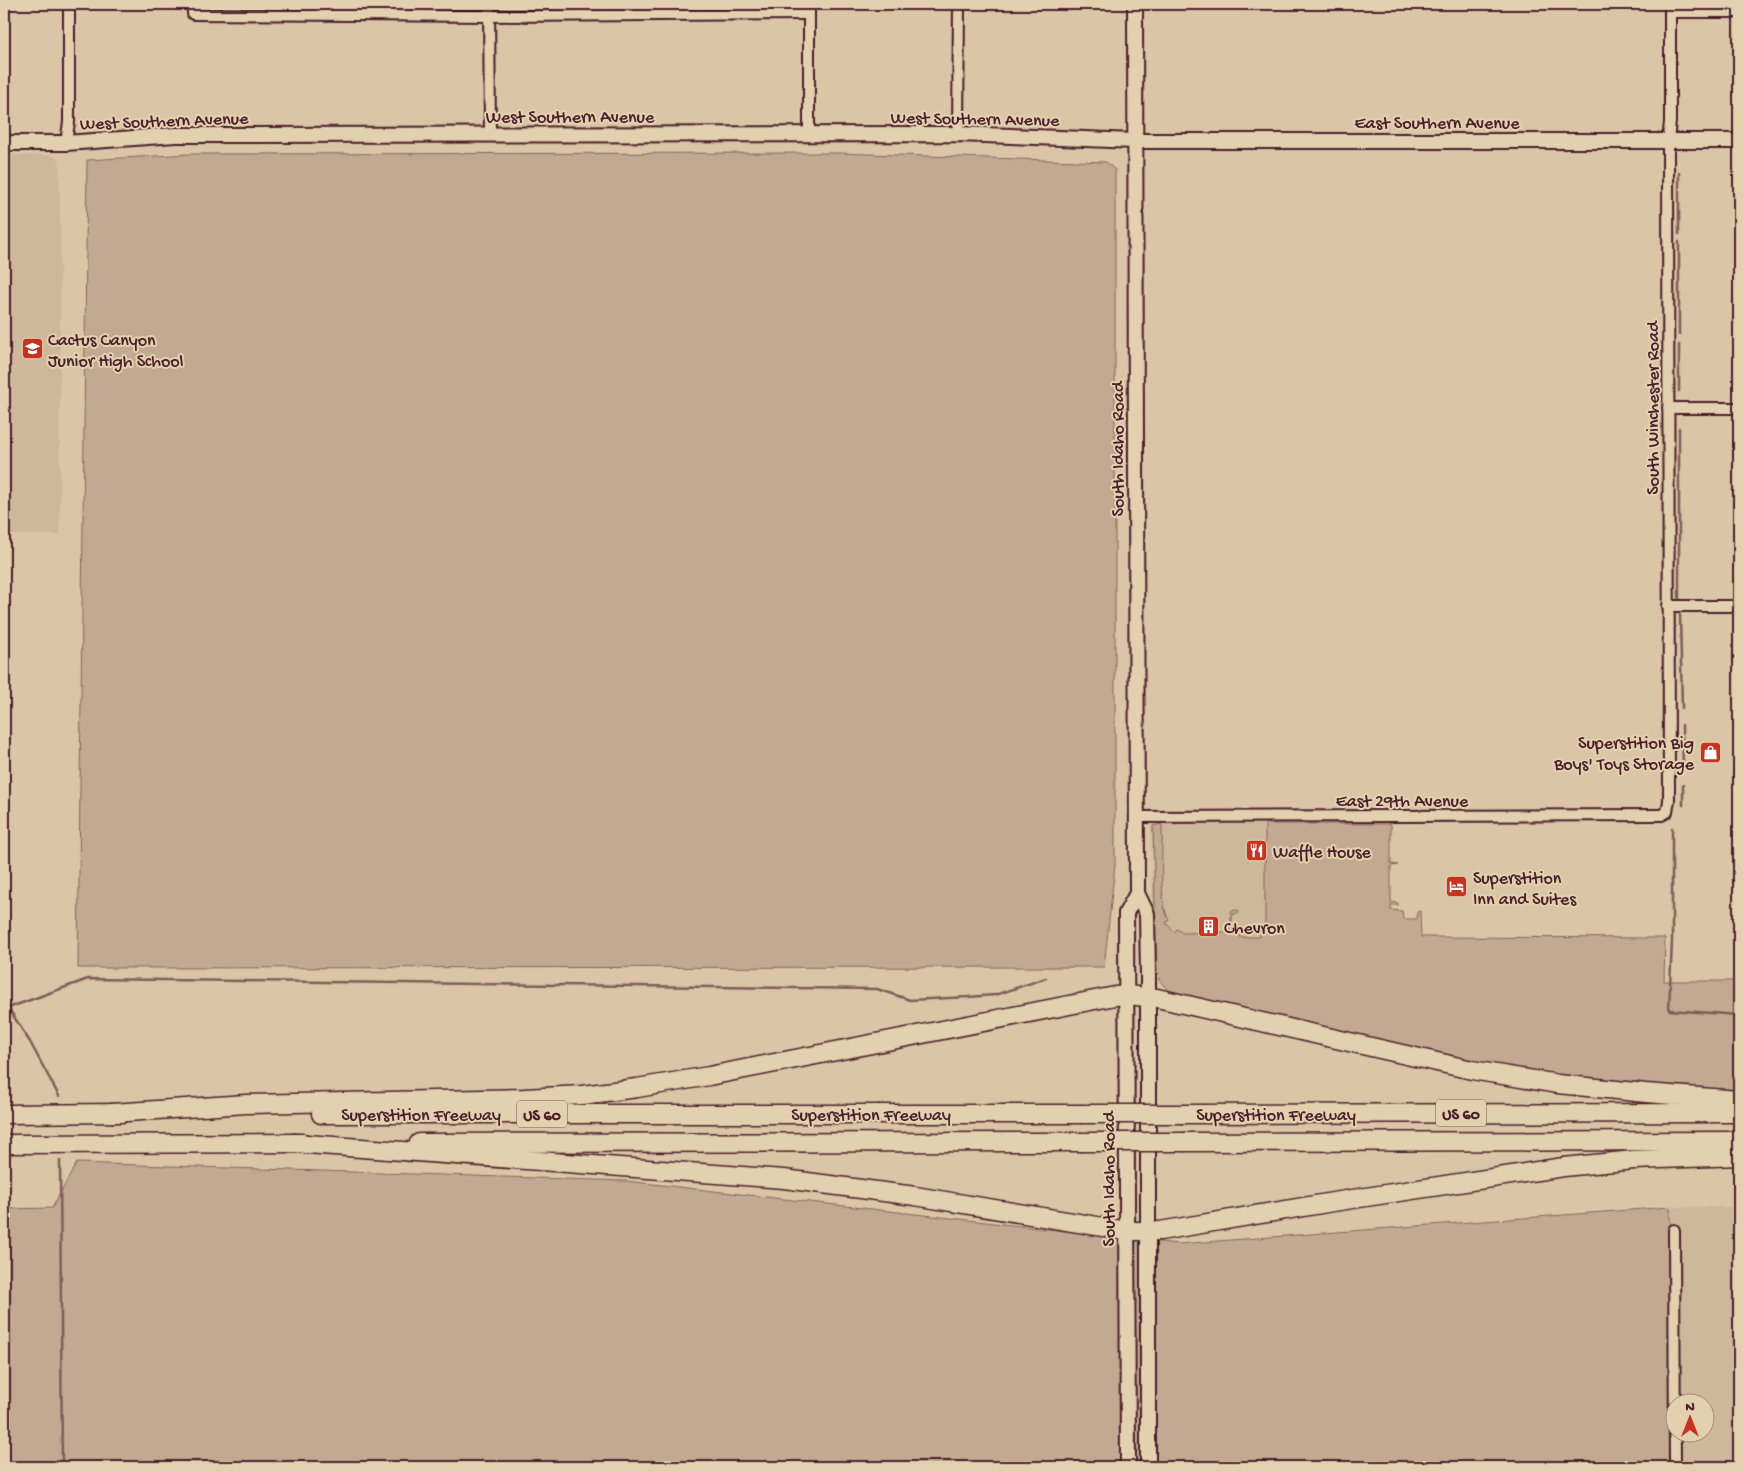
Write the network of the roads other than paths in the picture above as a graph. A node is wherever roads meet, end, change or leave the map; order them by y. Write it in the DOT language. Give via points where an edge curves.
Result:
graph roads {
  1 [pos="69,4"];
  2 [pos="489,4"];
  3 [pos="959,4"];
  4 [pos="1135,4"];
  5 [pos="1670,8"];
  6 [pos="193,9"];
  7 [pos="808,9"];
  8 [pos="1739,12"];
  9 [pos="490,16"];
  10 [pos="809,134"];
  11 [pos="958,134"];
  12 [pos="490,135"];
  13 [pos="1136,141"];
  14 [pos="1668,141"];
  15 [pos="1739,141"];
  16 [pos="4,143"];
  17 [pos="66,143"];
  18 [pos="1668,408"];
  19 [pos="1739,408"];
  20 [pos="1668,606"];
  21 [pos="1739,606"];
  22 [pos="1667,812"];
  23 [pos="1136,817"];
  24 [pos="1137,893"];
  25 [pos="1127,995"];
  26 [pos="1147,996"];
  27 [pos="1739,1100"];
  28 [pos="112,1113"];
  29 [pos="1739,1113"];
  30 [pos="4,1114"];
  31 [pos="1739,1141"];
  32 [pos="294,1144"];
  33 [pos="4,1145"];
  34 [pos="1739,1156"];
  35 [pos="1674,1230"];
  36 [pos="1127,1231"];
  37 [pos="1148,1231"];
  38 [pos="1128,1467"];
  39 [pos="1148,1467"];
  40 [pos="1675,1467"];
  1 -- 17 [label="street" via="69,122"];
  2 -- 9 [label="street"];
  3 -- 11 [label="street"];
  4 -- 13 [label="main road, South Idaho Road"];
  5 -- 8 [label="street"];
  5 -- 14 [label="street, South Winchester Road"];
  6 -- 9 [label="street"];
  7 -- 9 [label="street"];
  7 -- 10 [label="street"];
  9 -- 12 [label="street"];
  10 -- 11 [label="main road, West Southern Avenue"];
  10 -- 12 [label="main road, West Southern Avenue"];
  11 -- 13 [label="main road, West Southern Avenue"];
  12 -- 17 [label="main road, West Southern Avenue" via="175,135"];
  13 -- 14 [label="main road, East Southern Avenue"];
  13 -- 23 [label="main road, South Idaho Road"];
  14 -- 15 [label="main road, East Southern Avenue"];
  14 -- 18 [label="street, South Winchester Road"];
  16 -- 17 [label="main road, West Southern Avenue"];
  18 -- 19 [label="street"];
  18 -- 20 [label="street, South Winchester Road"];
  20 -- 21 [label="street"];
  20 -- 22 [label="street, South Winchester Road"];
  22 -- 23 [label="street, East 29th Avenue" via="1662,815"];
  23 -- 24 [label="main road, South Idaho Road"];
  24 -- 25 [label="main road, South Idaho Road" via="1126,913"];
  24 -- 26 [label="main road, South Idaho Road" via="1147,914"];
  25 -- 26 [label="highway"];
  25 -- 28 [label="highway" via="709,1076 600,1093 524,1098 246,1104"];
  25 -- 36 [label="main road, South Idaho Road"];
  26 -- 27 [label="highway" via="1472,1070 1558,1084"];
  26 -- 37 [label="main road, South Idaho Road"];
  28 -- 29 [label="highway, Superstition Freeway / US 60, bridge"];
  28 -- 30 [label="highway, Superstition Freeway / US 60"];
  31 -- 32 [label="highway, Superstition Freeway / US 60, bridge"];
  32 -- 33 [label="highway, Superstition Freeway / US 60"];
  32 -- 36 [label="highway" via="784,1179 915,1196"];
  34 -- 37 [label="highway" via="1634,1160 1564,1167"];
  35 -- 40 [label="street"];
  36 -- 37 [label="highway"];
  36 -- 38 [label="main road, South Idaho Road"];
  37 -- 39 [label="main road, South Idaho Road"];
}
